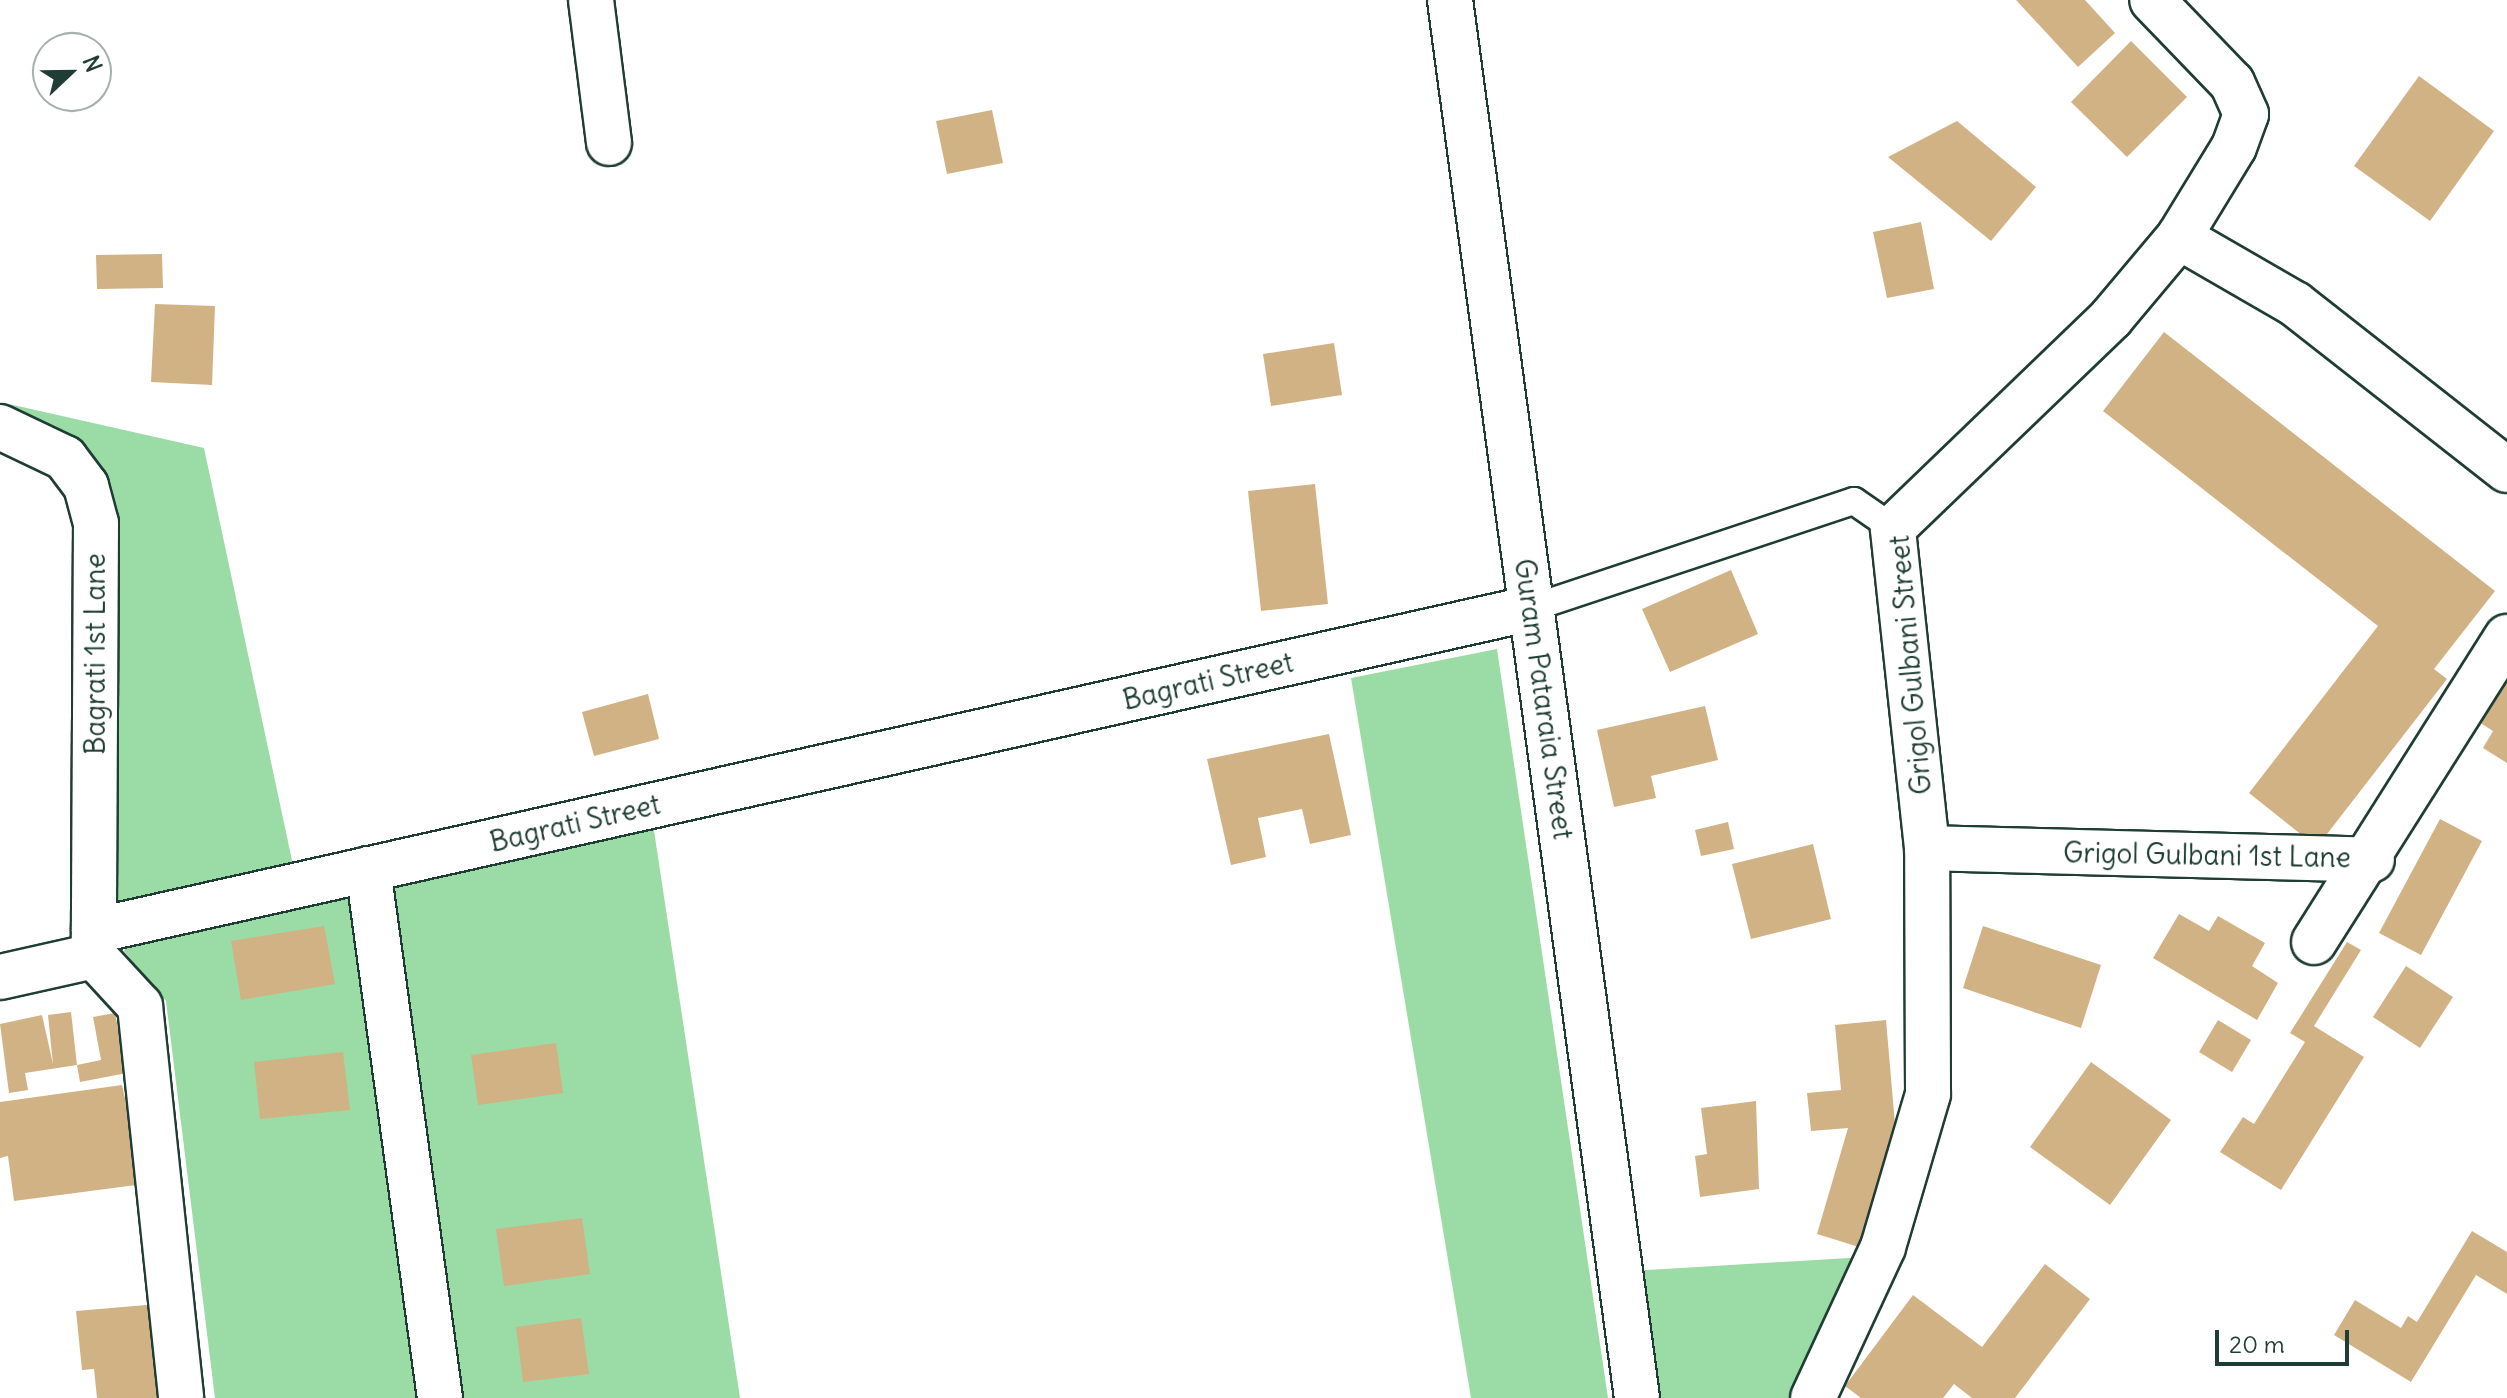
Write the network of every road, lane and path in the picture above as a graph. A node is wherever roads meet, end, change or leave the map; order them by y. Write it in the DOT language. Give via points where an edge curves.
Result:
graph roads {
  1 [pos="591,0"];
  2 [pos="1450,0"];
  3 [pos="2152,0"];
  4 [pos="609,143"];
  5 [pos="2179,237"];
  6 [pos="0,427"];
  7 [pos="2507,470"];
  8 [pos="1893,528"];
  9 [pos="1532,608"];
  10 [pos="2507,637"];
  11 [pos="1927,848"];
  12 [pos="2372,860"];
  13 [pos="368,869"];
  14 [pos="2314,942"];
  15 [pos="94,944"];
  16 [pos="0,977"];
  17 [pos="181,1398"];
  18 [pos="440,1398"];
  19 [pos="1637,1398"];
  20 [pos="1813,1398"];
  1 -- 4 [label="street"];
  2 -- 9 [label="street, Guram Pataraia Street"];
  3 -- 5 [label="street, Grigol Gulbani Street" via="2232,83 2246,114"];
  5 -- 7 [label="street" via="2295,304"];
  5 -- 8 [label="street, Grigol Gulbani Street" via="2111,318"];
  6 -- 15 [label="street, Bagrati 1st Lane" via="65,458 86,486 96,523"];
  8 -- 9 [label="lane" via="1854,501"];
  8 -- 11 [label="street, Grigol Gulbani Street"];
  9 -- 13 [label="street, Bagrati Street"];
  9 -- 19 [label="street, Guram Pataraia Street"];
  10 -- 12 [label="street, Grigol Gulbani 1st Lane"];
  11 -- 12 [label="street, Grigol Gulbani 1st Lane"];
  11 -- 20 [label="street, Grigol Gulbani Street" via="1928,1094 1883,1247"];
  12 -- 14 [label="street"];
  13 -- 15 [label="street, Bagrati Street"];
  13 -- 18 [label="street"];
  15 -- 16 [label="street, Bagrati Street"];
  15 -- 17 [label="street" via="140,1006"];
}
